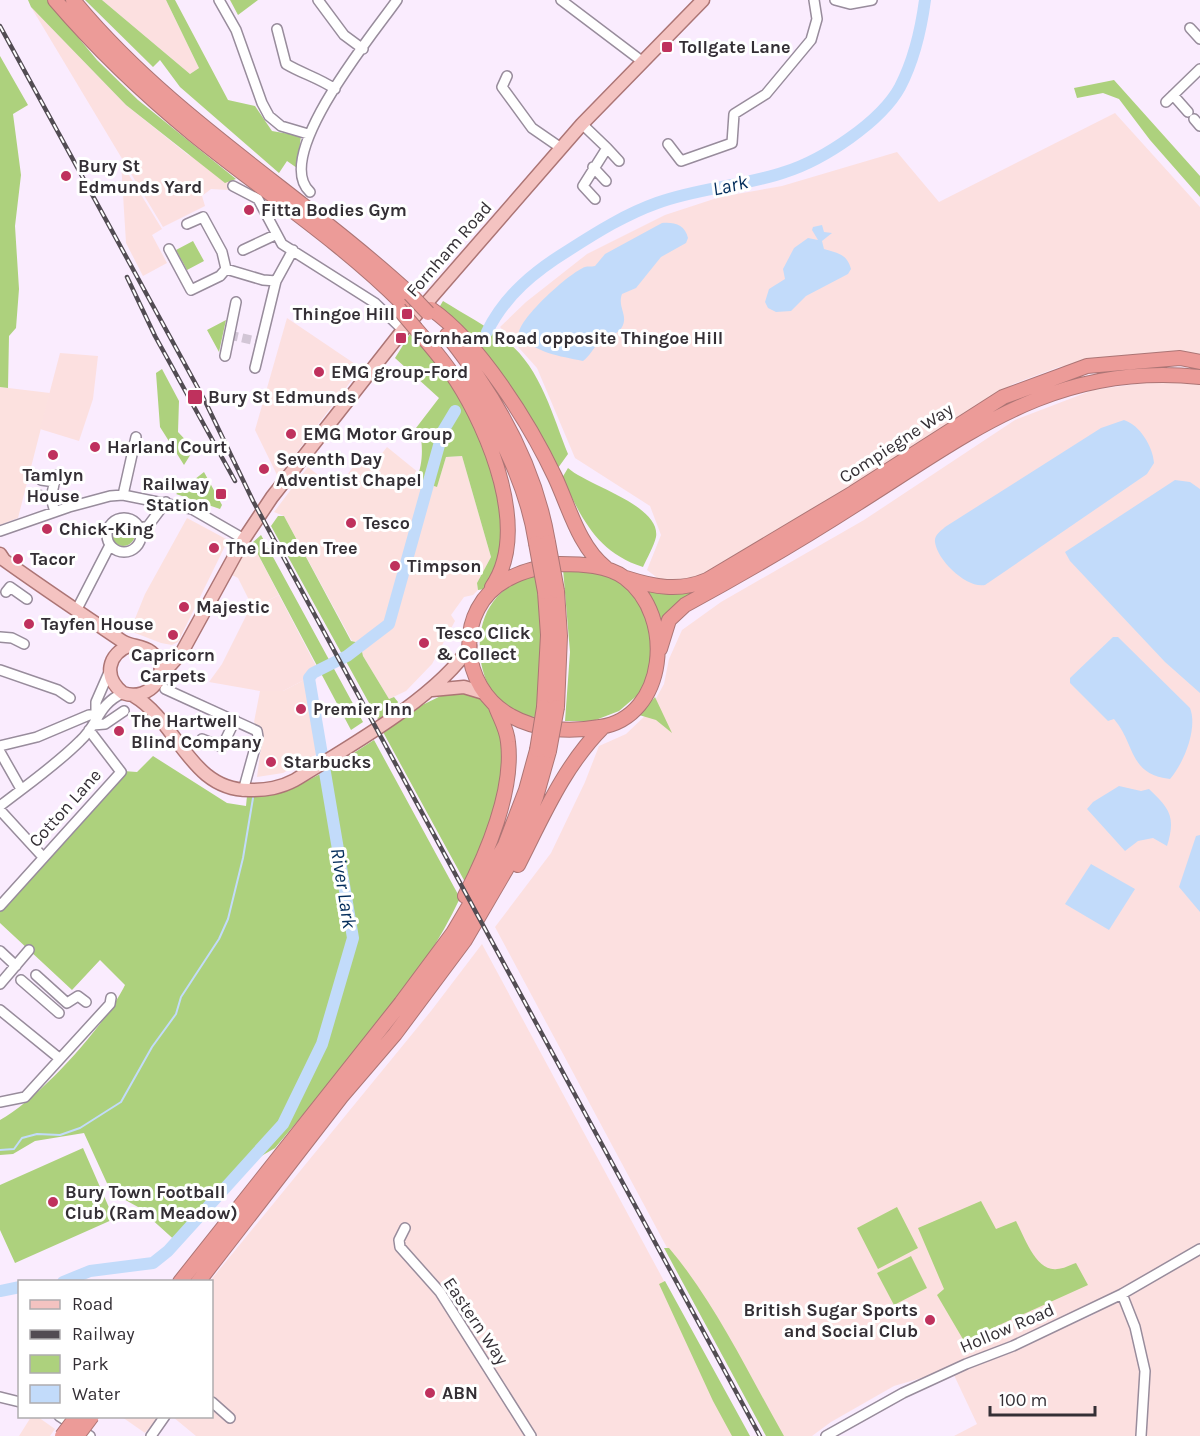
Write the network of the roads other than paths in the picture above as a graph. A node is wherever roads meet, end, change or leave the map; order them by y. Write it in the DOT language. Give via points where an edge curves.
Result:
graph roads {
  1 [pos="55,0"];
  2 [pos="74,0"];
  3 [pos="219,0"];
  4 [pos="318,0"];
  5 [pos="397,0"];
  6 [pos="561,0"];
  7 [pos="703,0"];
  8 [pos="814,0"];
  9 [pos="835,0"];
  10 [pos="867,0"];
  11 [pos="872,0"];
  12 [pos="1190,28"];
  13 [pos="277,29"];
  14 [pos="1200,39"];
  15 [pos="363,49"];
  16 [pos="643,62"];
  17 [pos="1200,69"];
  18 [pos="507,76"];
  19 [pos="335,89"];
  20 [pos="1194,119"];
  21 [pos="582,124"];
  22 [pos="308,134"];
  23 [pos="668,144"];
  24 [pos="561,148"];
  25 [pos="607,148"];
  26 [pos="619,161"];
  27 [pos="593,167"];
  28 [pos="606,181"];
  29 [pos="233,186"];
  30 [pos="310,192"];
  31 [pos="596,199"];
  32 [pos="187,224"];
  33 [pos="275,235"];
  34 [pos="169,249"];
  35 [pos="243,249"];
  36 [pos="293,250"];
  37 [pos="225,269"];
  38 [pos="276,281"];
  39 [pos="236,302"];
  40 [pos="407,302"];
  41 [pos="420,321"];
  42 [pos="225,356"];
  43 [pos="1200,363"];
  44 [pos="255,368"];
  45 [pos="1200,377"];
  46 [pos="136,437"];
  47 [pos="42,480"];
  48 [pos="38,495"];
  49 [pos="123,495"];
  50 [pos="51,498"];
  51 [pos="166,502"];
  52 [pos="55,512"];
  53 [pos="140,528"];
  54 [pos="2,533"];
  55 [pos="244,539"];
  56 [pos="110,545"];
  57 [pos="1,558"];
  58 [pos="609,570"];
  59 [pos="626,578"];
  60 [pos="6,592"];
  61 [pos="486,596"];
  62 [pos="27,599"];
  63 [pos="75,611"];
  64 [pos="99,625"];
  65 [pos="0,637"];
  66 [pos="188,641"];
  67 [pos="24,644"];
  68 [pos="131,645"];
  69 [pos="470,646"];
  70 [pos="660,649"];
  71 [pos="155,655"];
  72 [pos="110,666"];
  73 [pos="0,670"];
  74 [pos="160,684"];
  75 [pos="432,690"];
  76 [pos="484,693"];
  77 [pos="128,695"];
  78 [pos="70,698"];
  79 [pos="494,704"];
  80 [pos="152,709"];
  81 [pos="124,711"];
  82 [pos="235,720"];
  83 [pos="93,723"];
  84 [pos="603,727"];
  85 [pos="202,739"];
  86 [pos="0,746"];
  87 [pos="543,751"];
  88 [pos="0,752"];
  89 [pos="21,789"];
  90 [pos="243,790"];
  91 [pos="0,808"];
  92 [pos="43,857"];
  93 [pos="0,906"];
  94 [pos="465,940"];
  95 [pos="29,950"];
  96 [pos="0,951"];
  97 [pos="436,955"];
  98 [pos="16,974"];
  99 [pos="36,975"];
  100 [pos="0,984"];
  101 [pos="111,998"];
  102 [pos="0,1010"];
  103 [pos="59,1013"];
  104 [pos="100,1015"];
  105 [pos="58,1058"];
  106 [pos="0,1102"];
  107 [pos="405,1228"];
  108 [pos="1200,1249"];
  109 [pos="181,1280"];
  110 [pos="199,1280"];
  111 [pos="1122,1294"];
  112 [pos="0,1397"];
  113 [pos="18,1402"];
  114 [pos="213,1403"];
  115 [pos="62,1418"];
  116 [pos="76,1418"];
  117 [pos="90,1418"];
  118 [pos="164,1418"];
  119 [pos="230,1418"];
  120 [pos="62,1436"];
  121 [pos="77,1436"];
  122 [pos="90,1436"];
  123 [pos="151,1436"];
  124 [pos="531,1436"];
  125 [pos="826,1436"];
  126 [pos="1141,1436"];
  1 -- 40 [label="highway" via="145,93"];
  2 -- 40 [label="highway" via="152,83 343,234"];
  3 -- 22 [label="street" via="236,30 269,116 281,126"];
  4 -- 15 [label="street" via="344,35"];
  5 -- 15 [label="street"];
  6 -- 16 [label="street"];
  7 -- 16 [label="main road, Fornham Road"];
  8 -- 23 [label="street" via="817,19 811,40 766,94 734,114 732,143 681,161"];
  9 -- 10 [label="street" via="850,4"];
  10 -- 11 [label="street"];
  12 -- 14 [label="street"];
  13 -- 19 [label="street" via="286,64"];
  15 -- 19 [label="street"];
  16 -- 21 [label="main road, Fornham Road"];
  17 -- 20 [label="street" via="1170,98"];
  18 -- 24 [label="street" via="502,87 524,120"];
  19 -- 22 [label="street"];
  21 -- 24 [label="main road, Fornham Road"];
  21 -- 25 [label="street"];
  22 -- 30 [label="street" via="300,174"];
  24 -- 41 [label="main road, Fornham Road"];
  25 -- 26 [label="street"];
  25 -- 27 [label="street"];
  27 -- 28 [label="street"];
  27 -- 31 [label="street" via="583,186"];
  29 -- 33 [label="street" via="258,200"];
  32 -- 37 [label="street" via="203,216 222,252"];
  33 -- 35 [label="street"];
  33 -- 36 [label="street"];
  34 -- 37 [label="street" via="190,290 220,276"];
  36 -- 38 [label="street"];
  36 -- 41 [label="street" via="375,303"];
  37 -- 38 [label="street"];
  38 -- 44 [label="street"];
  39 -- 42 [label="street"];
  40 -- 41 [label="highway, bridge"];
  40 -- 41 [label="highway, bridge"];
  41 -- 55 [label="main road, Fornham Road" via="284,481"];
  41 -- 58 [label="highway" via="459,334 503,388 554,475 586,547"];
  41 -- 61 [label="highway" via="485,435 505,502 508,543 500,572"];
  41 -- 87 [label="highway, bridge" via="467,360 504,418 531,478 544,519 542,543 560,636"];
  43 -- 59 [label="highway, Compiegne Way" via="1180,358 1087,366 1045,379 1003,397 707,580 687,587 666,588"];
  45 -- 70 [label="highway, Compiegne Way" via="1136,375 1089,381 1004,412 685,605 669,620"];
  46 -- 49 [label="street"];
  47 -- 50 [label="street" via="55,479"];
  48 -- 50 [label="street"];
  49 -- 51 [label="street"];
  49 -- 52 [label="street"];
  50 -- 52 [label="street"];
  51 -- 53 [label="street" via="148,526"];
  51 -- 55 [label="street" via="192,509"];
  52 -- 54 [label="street"];
  53 -- 56 [label="street" via="139,542 132,550 122,552"];
  53 -- 56 [label="street" via="133,520 118,519 108,529"];
  55 -- 66 [label="main road, Fornham Road"];
  56 -- 63 [label="street"];
  57 -- 63 [label="main road"];
  58 -- 59 [label="highway"];
  58 -- 61 [label="highway" via="572,564 545,567 508,579"];
  59 -- 70 [label="highway" via="648,609"];
  60 -- 62 [label="street" via="10,587"];
  61 -- 69 [label="highway" via="470,625"];
  63 -- 64 [label="main road"];
  64 -- 68 [label="main road"];
  64 -- 72 [label="main road" via="112,645"];
  65 -- 67 [label="street"];
  66 -- 71 [label="main road" via="170,654"];
  66 -- 74 [label="main road, Fornham Road"];
  68 -- 71 [label="main road"];
  68 -- 72 [label="main road" via="119,651"];
  69 -- 75 [label="main road"];
  69 -- 76 [label="highway" via="472,669"];
  70 -- 84 [label="highway" via="653,681 645,696 629,713"];
  71 -- 74 [label="main road" via="160,664"];
  72 -- 77 [label="main road" via="113,684"];
  72 -- 83 [label="street" via="96,702"];
  73 -- 78 [label="street"];
  74 -- 77 [label="main road" via="145,694"];
  74 -- 80 [label="main road"];
  74 -- 82 [label="street"];
  75 -- 76 [label="main road" via="464,687"];
  75 -- 90 [label="main road" via="281,788"];
  76 -- 79 [label="highway"];
  77 -- 80 [label="main road"];
  77 -- 83 [label="street" via="111,699"];
  79 -- 84 [label="highway" via="529,724 564,730"];
  79 -- 97 [label="highway" via="508,741 503,799 486,856"];
  80 -- 90 [label="main road" via="210,779 227,788"];
  81 -- 83 [label="street" via="105,724"];
  82 -- 85 [label="street" via="222,751"];
  82 -- 90 [label="street" via="252,727 258,737"];
  83 -- 86 [label="street" via="89,715"];
  83 -- 89 [label="street" via="70,751"];
  83 -- 92 [label="street, Cotton Lane" via="121,772"];
  84 -- 94 [label="highway" via="581,749 560,783 488,919"];
  87 -- 94 [label="highway" via="536,797 512,861"];
  87 -- 97 [label="highway" via="505,845"];
  88 -- 89 [label="street"];
  89 -- 91 [label="street"];
  91 -- 92 [label="street"];
  92 -- 93 [label="street, Cotton Lane"];
  94 -- 110 [label="highway"];
  95 -- 98 [label="street"];
  96 -- 98 [label="street"];
  97 -- 109 [label="highway"];
  98 -- 100 [label="street"];
  98 -- 103 [label="street"];
  99 -- 104 [label="street" via="67,1003 78,996"];
  101 -- 104 [label="street"];
  102 -- 105 [label="street"];
  104 -- 105 [label="street"];
  105 -- 106 [label="street" via="25,1096"];
  107 -- 124 [label="street, Eastern Way" via="400,1247 444,1299"];
  108 -- 111 [label="street, Hollow Road"];
  111 -- 125 [label="street, Hollow Road" via="912,1388"];
  111 -- 126 [label="street" via="1135,1327 1145,1371"];
  112 -- 113 [label="street"];
  114 -- 119 [label="street"];
  115 -- 122 [label="street"];
  116 -- 120 [label="highway, bridge"];
  117 -- 121 [label="highway, bridge"];
  118 -- 123 [label="street"];
}
